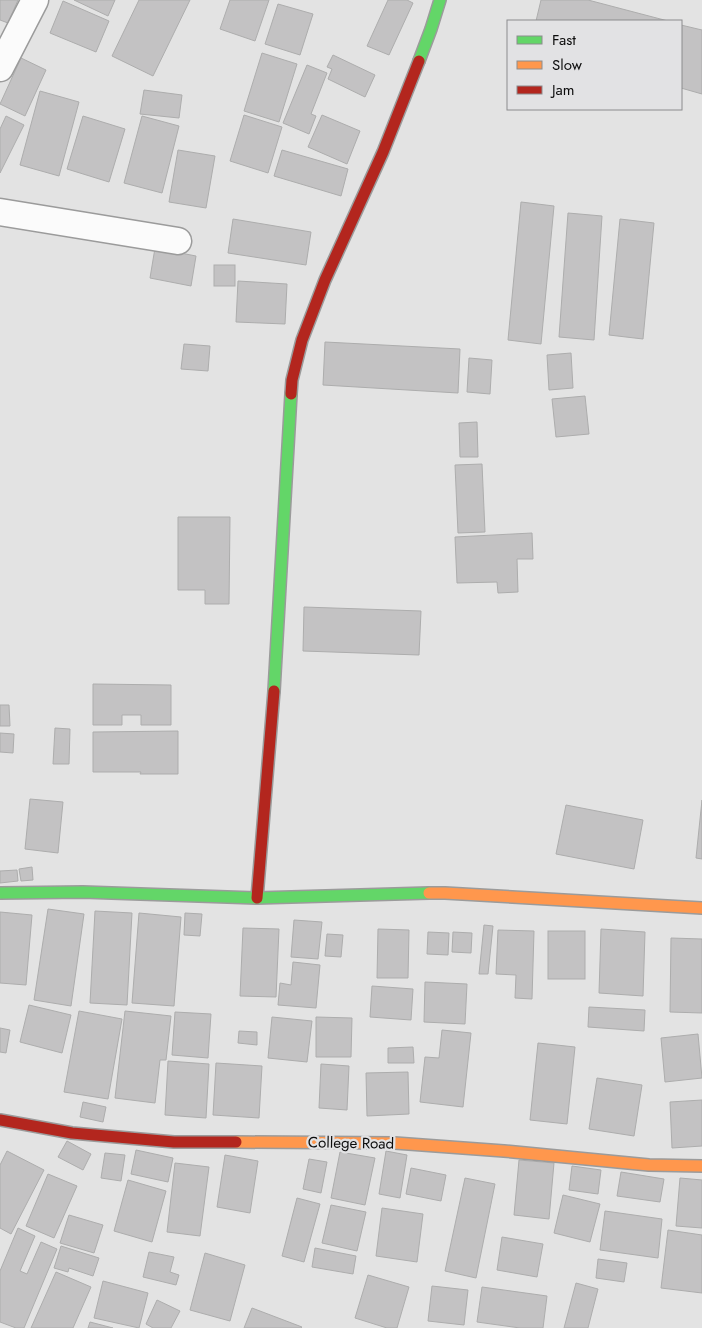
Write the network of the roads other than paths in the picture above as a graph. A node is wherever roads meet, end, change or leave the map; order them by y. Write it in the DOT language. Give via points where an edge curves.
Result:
graph roads {
  1 [pos="35,0"];
  2 [pos="440,0"];
  3 [pos="0,68"];
  4 [pos="0,212"];
  5 [pos="178,241"];
  6 [pos="0,893"];
  7 [pos="257,898"];
  8 [pos="702,908"];
  9 [pos="0,1120"];
  10 [pos="702,1166"];
  1 -- 3 [label="street"];
  2 -- 7 [label="street" via="383,152 302,340 292,380 277,659"];
  4 -- 5 [label="street"];
  6 -- 7 [label="street" via="83,892"];
  7 -- 8 [label="street" via="445,893"];
  9 -- 10 [label="street, College Road" via="72,1133 174,1142 395,1143 649,1165"];
}
